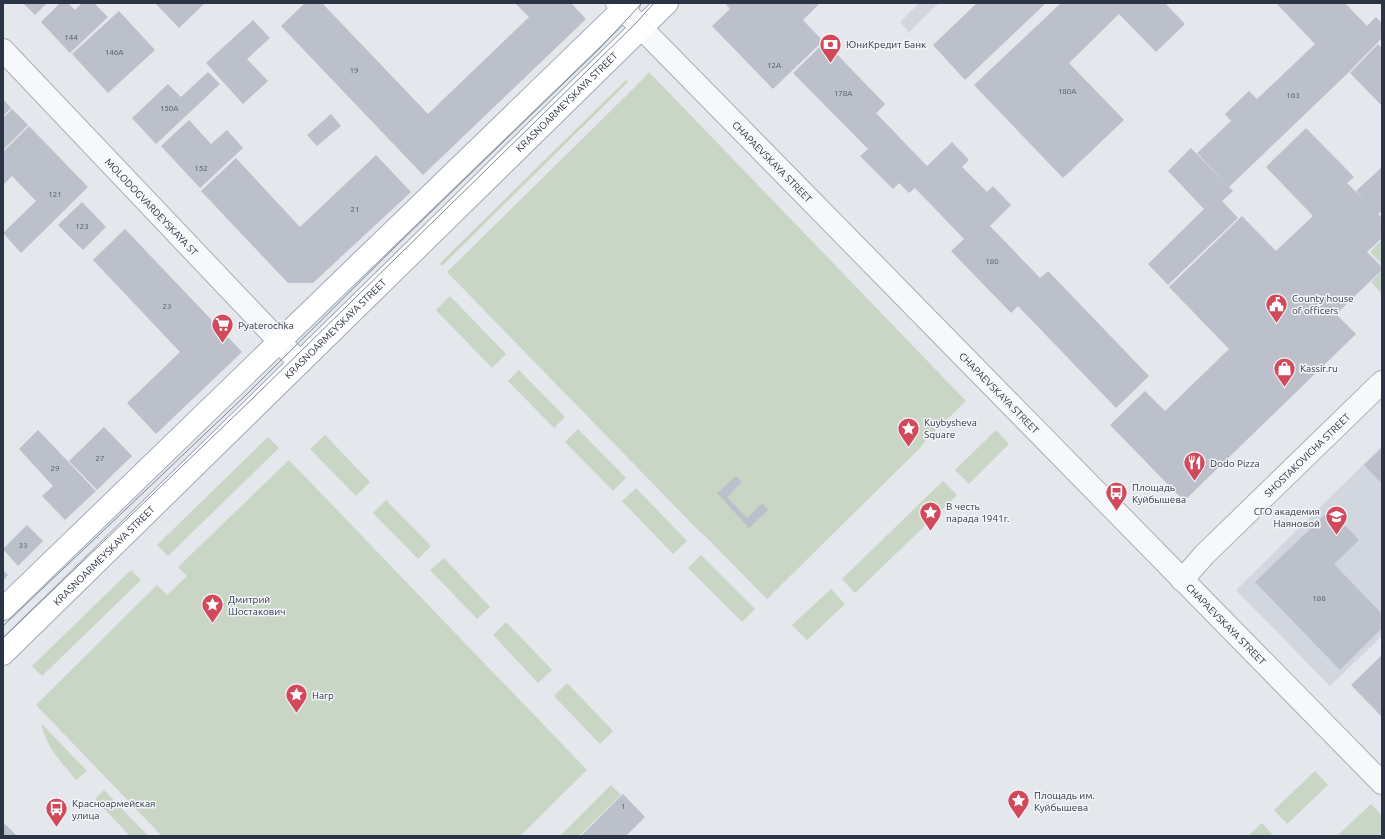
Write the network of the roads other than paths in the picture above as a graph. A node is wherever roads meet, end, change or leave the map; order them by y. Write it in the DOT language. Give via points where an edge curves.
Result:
graph roads {
  1 [pos="667,3"];
  2 [pos="623,5"];
  3 [pos="642,29"];
  4 [pos="3,50"];
  5 [pos="280,342"];
  6 [pos="300,363"];
  7 [pos="1382,382"];
  8 [pos="1182,580"];
  9 [pos="3,609"];
  10 [pos="3,654"];
  11 [pos="1382,783"];
  1 -- 3 [label="main road, KRASNOARMEYSKAYA STREET"];
  2 -- 3 [label="street, CHAPAEVSKAYA STREET"];
  2 -- 5 [label="main road"];
  3 -- 6 [label="main road, KRASNOARMEYSKAYA STREET"];
  3 -- 8 [label="street, CHAPAEVSKAYA STREET"];
  4 -- 5 [label="street, MOLODOGVARDEYSKAYA ST"];
  5 -- 6 [label="street, MOLODOGVARDEYSKAYA ST"];
  5 -- 9 [label="main road"];
  6 -- 10 [label="main road, KRASNOARMEYSKAYA STREET"];
  7 -- 8 [label="street, SHOSTAKOVICHA STREET" via="1205,554"];
  8 -- 11 [label="street, CHAPAEVSKAYA STREET"];
}
